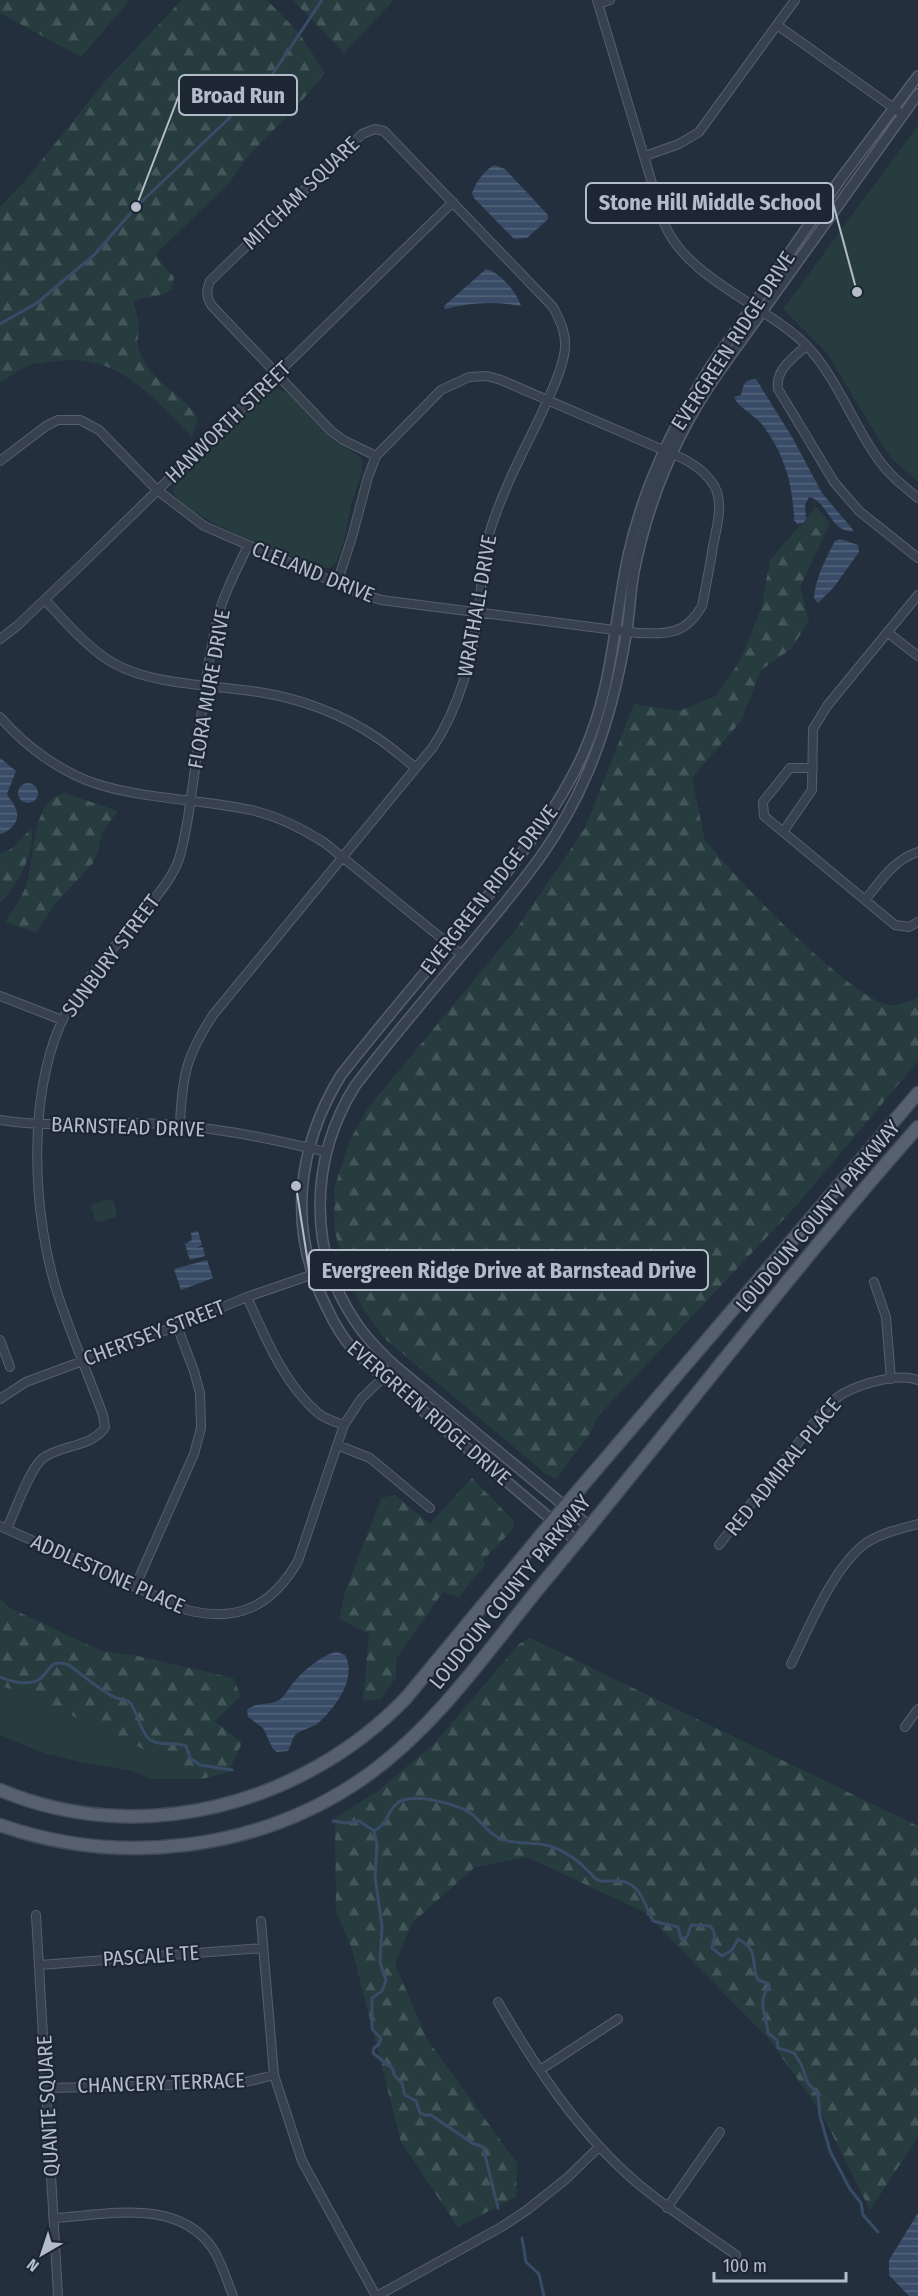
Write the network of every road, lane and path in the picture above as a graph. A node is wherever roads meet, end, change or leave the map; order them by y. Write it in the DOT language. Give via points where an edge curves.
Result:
graph roads {
  1 [pos="610,0"];
  2 [pos="795,0"];
  3 [pos="598,2"];
  4 [pos="777,25"];
  5 [pos="918,76"];
  6 [pos="918,94"];
  7 [pos="894,108"];
  8 [pos="903,114"];
  9 [pos="645,156"];
  10 [pos="453,202"];
  11 [pos="757,310"];
  12 [pos="806,346"];
  13 [pos="277,374"];
  14 [pos="548,399"];
  15 [pos="667,453"];
  16 [pos="376,456"];
  17 [pos="0,461"];
  18 [pos="157,490"];
  19 [pos="918,498"];
  20 [pos="248,545"];
  21 [pos="918,558"];
  22 [pos="337,583"];
  23 [pos="918,595"];
  24 [pos="45,600"];
  25 [pos="478,612"];
  26 [pos="616,630"];
  27 [pos="627,632"];
  28 [pos="887,632"];
  29 [pos="0,639"];
  30 [pos="918,656"];
  31 [pos="206,685"];
  32 [pos="0,717"];
  33 [pos="416,768"];
  34 [pos="813,768"];
  35 [pos="190,801"];
  36 [pos="783,832"];
  37 [pos="918,852"];
  38 [pos="343,857"];
  39 [pos="865,900"];
  40 [pos="918,922"];
  41 [pos="449,944"];
  42 [pos="462,955"];
  43 [pos="0,996"];
  44 [pos="62,1020"];
  45 [pos="918,1093"];
  46 [pos="0,1120"];
  47 [pos="39,1124"];
  48 [pos="180,1125"];
  49 [pos="918,1127"];
  50 [pos="308,1148"];
  51 [pos="326,1152"];
  52 [pos="312,1275"];
  53 [pos="874,1282"];
  54 [pos="247,1297"];
  55 [pos="177,1326"];
  56 [pos="0,1340"];
  57 [pos="83,1360"];
  58 [pos="395,1366"];
  59 [pos="10,1367"];
  60 [pos="382,1376"];
  61 [pos="891,1379"];
  62 [pos="918,1380"];
  63 [pos="0,1399"];
  64 [pos="344,1425"];
  65 [pos="338,1445"];
  66 [pos="565,1506"];
  67 [pos="430,1508"];
  68 [pos="553,1520"];
  69 [pos="918,1524"];
  70 [pos="590,1527"];
  71 [pos="3,1528"];
  72 [pos="578,1542"];
  73 [pos="718,1545"];
  74 [pos="135,1587"];
  75 [pos="791,1664"];
  76 [pos="918,1709"];
  77 [pos="905,1727"];
  78 [pos="0,1790"];
  79 [pos="0,1825"];
  80 [pos="36,1915"];
  81 [pos="261,1921"];
  82 [pos="263,1948"];
  83 [pos="40,1965"];
  84 [pos="498,2002"];
  85 [pos="618,2019"];
  86 [pos="540,2070"];
  87 [pos="274,2075"];
  88 [pos="47,2088"];
  89 [pos="720,2132"];
  90 [pos="599,2147"];
  91 [pos="667,2208"];
  92 [pos="54,2218"];
  93 [pos="736,2255"];
  94 [pos="58,2296"];
  95 [pos="233,2296"];
  96 [pos="377,2296"];
  1 -- 3 [label="street"];
  2 -- 4 [label="street"];
  3 -- 9 [label="street"];
  4 -- 7 [label="street"];
  4 -- 9 [label="street" via="699,132"];
  5 -- 7 [label="street, EVERGREEN RIDGE DRIVE"];
  6 -- 8 [label="street, EVERGREEN RIDGE DRIVE"];
  7 -- 8 [label="street"];
  7 -- 11 [label="street, EVERGREEN RIDGE DRIVE" via="842,177"];
  8 -- 11 [label="street, EVERGREEN RIDGE DRIVE"];
  9 -- 11 [label="street" via="664,223 677,246 694,264"];
  10 -- 13 [label="street, HANWORTH STREET"];
  10 -- 13 [label="street, MITCHAM SQUARE" via="384,131 375,129 362,134 210,281 207,300"];
  10 -- 14 [label="street, MITCHAM SQUARE" via="553,307 561,323 566,347"];
  11 -- 12 [label="street"];
  11 -- 15 [label="street, EVERGREEN RIDGE DRIVE"];
  12 -- 19 [label="street" via="823,366 887,471"];
  12 -- 21 [label="street" via="781,371 776,380 778,389 834,482 859,511"];
  13 -- 16 [label="street, MITCHAM SQUARE" via="343,440"];
  13 -- 18 [label="street, HANWORTH STREET"];
  14 -- 15 [label="street, CLELAND DRIVE"];
  14 -- 16 [label="street, CLELAND DRIVE" via="487,376 469,377 441,390"];
  14 -- 25 [label="street, WRATHALL DRIVE" via="492,526"];
  15 -- 26 [label="street, EVERGREEN RIDGE DRIVE" via="639,514"];
  15 -- 27 [label="street, EVERGREEN RIDGE DRIVE" via="640,548"];
  15 -- 27 [label="street, CLELAND DRIVE" via="704,472 716,489 721,509 702,606 694,620 680,630 666,634"];
  16 -- 22 [label="street"];
  17 -- 18 [label="street, CLELAND DRIVE" via="52,423 80,420 99,430"];
  18 -- 20 [label="street, CLELAND DRIVE" via="204,526"];
  18 -- 24 [label="street, HANWORTH STREET"];
  20 -- 22 [label="street, CLELAND DRIVE"];
  20 -- 31 [label="street, FLORA MURE DRIVE" via="220,608"];
  22 -- 25 [label="street, CLELAND DRIVE" via="381,600"];
  23 -- 28 [label="street"];
  24 -- 29 [label="street, HANWORTH STREET"];
  24 -- 31 [label="street" via="81,637 115,664 155,678"];
  25 -- 26 [label="street, CLELAND DRIVE"];
  25 -- 33 [label="street, WRATHALL DRIVE" via="459,698 442,733"];
  26 -- 27 [label="street, CLELAND DRIVE"];
  26 -- 41 [label="street, EVERGREEN RIDGE DRIVE" via="595,724 562,795 524,851"];
  27 -- 42 [label="street, EVERGREEN RIDGE DRIVE" via="603,732 566,819 531,872"];
  28 -- 30 [label="street"];
  28 -- 34 [label="street" via="813,729"];
  31 -- 33 [label="street" via="284,696 321,709 377,737"];
  31 -- 35 [label="street, FLORA MURE DRIVE"];
  32 -- 35 [label="street" via="42,756 78,776 111,787"];
  33 -- 38 [label="street, WRATHALL DRIVE"];
  34 -- 36 [label="street" via="812,790"];
  34 -- 36 [label="street" via="790,768 763,802 764,816"];
  35 -- 38 [label="street" via="256,811 282,820 303,829"];
  35 -- 44 [label="street, SUNBURY STREET" via="178,861 162,889 90,977"];
  36 -- 39 [label="street"];
  37 -- 39 [label="street" via="891,868"];
  38 -- 41 [label="street"];
  38 -- 48 [label="street, WRATHALL DRIVE" via="203,1030 186,1066"];
  39 -- 40 [label="street" via="895,925 909,927"];
  41 -- 42 [label="street"];
  41 -- 50 [label="street, EVERGREEN RIDGE DRIVE" via="341,1075 320,1113"];
  42 -- 51 [label="street, EVERGREEN RIDGE DRIVE" via="355,1086"];
  43 -- 44 [label="street"];
  44 -- 47 [label="street, SUNBURY STREET" via="48,1056"];
  45 -- 66 [label="main road, LOUDOUN COUNTY PARKWAY"];
  46 -- 47 [label="street, BARNSTEAD DRIVE"];
  47 -- 48 [label="street, BARNSTEAD DRIVE"];
  47 -- 57 [label="street, SUNBURY STREET" via="42,1226 59,1301"];
  48 -- 50 [label="street, BARNSTEAD DRIVE"];
  49 -- 70 [label="main road, LOUDOUN COUNTY PARKWAY" via="837,1220"];
  50 -- 51 [label="street, BARNSTEAD DRIVE"];
  50 -- 52 [label="street, EVERGREEN RIDGE DRIVE" via="302,1209"];
  51 -- 58 [label="street, EVERGREEN RIDGE DRIVE" via="319,1197 330,1268 354,1321"];
  52 -- 54 [label="street, CHERTSEY STREET"];
  52 -- 60 [label="street, EVERGREEN RIDGE DRIVE" via="336,1327"];
  53 -- 61 [label="street" via="886,1317"];
  54 -- 55 [label="street, CHERTSEY STREET"];
  54 -- 64 [label="street" via="275,1355 306,1400 320,1415"];
  55 -- 57 [label="street, CHERTSEY STREET"];
  55 -- 74 [label="street" via="200,1393 201,1428 194,1454"];
  56 -- 59 [label="street"];
  57 -- 63 [label="street, CHERTSEY STREET" via="26,1382"];
  57 -- 71 [label="street, SUNBURY STREET" via="105,1427 93,1438 41,1459"];
  58 -- 60 [label="street, ADDLESTONE PLACE"];
  58 -- 66 [label="street, EVERGREEN RIDGE DRIVE"];
  60 -- 64 [label="street, ADDLESTONE PLACE"];
  60 -- 68 [label="street, EVERGREEN RIDGE DRIVE"];
  61 -- 62 [label="street, RED ADMIRAL PLACE"];
  61 -- 73 [label="street, RED ADMIRAL PLACE" via="867,1383 842,1394 823,1411"];
  64 -- 65 [label="street, ADDLESTONE PLACE"];
  65 -- 67 [label="street" via="370,1458"];
  65 -- 74 [label="street, ADDLESTONE PLACE" via="298,1561 269,1598 241,1612 206,1615"];
  66 -- 68 [label="main road, LOUDOUN COUNTY PARKWAY"];
  66 -- 70 [label="street, EVERGREEN RIDGE DRIVE"];
  68 -- 72 [label="street, EVERGREEN RIDGE DRIVE"];
  68 -- 78 [label="main road, LOUDOUN COUNTY PARKWAY" via="389,1715 355,1743 291,1782 216,1807 144,1816 65,1809"];
  69 -- 75 [label="street" via="889,1532 851,1556 834,1579"];
  70 -- 72 [label="main road, LOUDOUN COUNTY PARKWAY"];
  71 -- 74 [label="street, ADDLESTONE PLACE"];
  72 -- 79 [label="main road, LOUDOUN COUNTY PARKWAY" via="425,1725 361,1780 314,1807 247,1833 161,1847 68,1843"];
  76 -- 77 [label="street"];
  80 -- 83 [label="street, QUANTE SQUARE"];
  81 -- 82 [label="street"];
  82 -- 83 [label="street, PASCALE TE"];
  82 -- 87 [label="street"];
  83 -- 88 [label="street, QUANTE SQUARE"];
  84 -- 86 [label="street"];
  85 -- 86 [label="street"];
  86 -- 90 [label="street"];
  87 -- 88 [label="street, CHANCERY TERRACE" via="222,2084"];
  87 -- 96 [label="street" via="302,2161"];
  88 -- 92 [label="street, QUANTE SQUARE"];
  89 -- 91 [label="street"];
  90 -- 91 [label="street"];
  90 -- 96 [label="street" via="527,2210"];
  91 -- 93 [label="street"];
  92 -- 94 [label="street, QUANTE SQUARE"];
  92 -- 95 [label="street" via="143,2213 176,2219 207,2241"];
}
